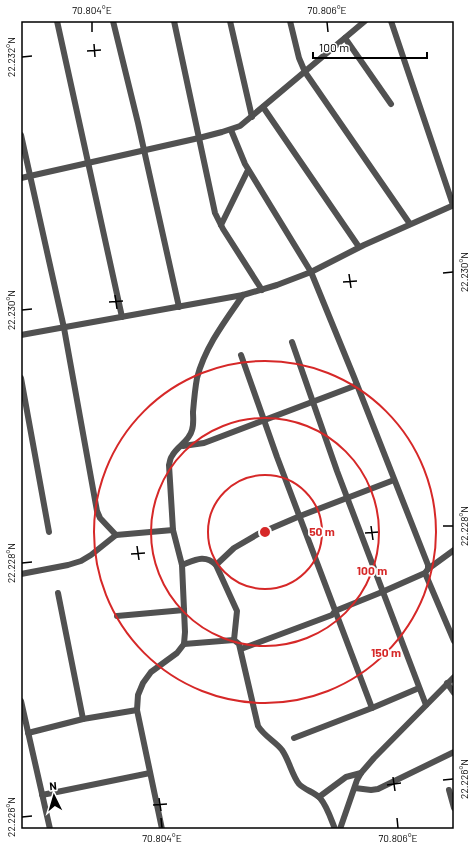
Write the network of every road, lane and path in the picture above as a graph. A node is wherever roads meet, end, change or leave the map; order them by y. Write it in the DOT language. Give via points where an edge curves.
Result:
graph roads {
  1 [pos="57,21"];
  2 [pos="113,21"];
  3 [pos="174,21"];
  4 [pos="230,21"];
  5 [pos="290,21"];
  6 [pos="365,21"];
  7 [pos="391,21"];
  8 [pos="345,38"];
  9 [pos="305,72"];
  10 [pos="391,104"];
  11 [pos="263,107"];
  12 [pos="252,117"];
  13 [pos="231,130"];
  14 [pos="21,135"];
  15 [pos="199,138"];
  16 [pos="144,151"];
  17 [pos="89,163"];
  18 [pos="248,170"];
  19 [pos="30,176"];
  20 [pos="21,178"];
  21 [pos="454,205"];
  22 [pos="410,224"];
  23 [pos="220,225"];
  24 [pos="359,247"];
  25 [pos="311,272"];
  26 [pos="262,290"];
  27 [pos="243,295"];
  28 [pos="179,308"];
  29 [pos="122,317"];
  30 [pos="64,328"];
  31 [pos="21,335"];
  32 [pos="292,342"];
  33 [pos="241,355"];
  34 [pos="21,378"];
  35 [pos="357,385"];
  36 [pos="313,402"];
  37 [pos="264,420"];
  38 [pos="181,446"];
  39 [pos="394,480"];
  40 [pos="347,498"];
  41 [pos="300,516"];
  42 [pos="173,530"];
  43 [pos="50,532"];
  44 [pos="116,535"];
  45 [pos="454,550"];
  46 [pos="182,565"];
  47 [pos="216,565"];
  48 [pos="427,571"];
  49 [pos="21,574"];
  50 [pos="382,592"];
  51 [pos="58,593"];
  52 [pos="184,610"];
  53 [pos="335,611"];
  54 [pos="117,616"];
  55 [pos="234,640"];
  56 [pos="454,641"];
  57 [pos="184,644"];
  58 [pos="241,649"];
  59 [pos="454,677"];
  60 [pos="447,683"];
  61 [pos="419,688"];
  62 [pos="454,693"];
  63 [pos="21,701"];
  64 [pos="426,705"];
  65 [pos="372,708"];
  66 [pos="137,710"];
  67 [pos="83,719"];
  68 [pos="28,733"];
  69 [pos="294,738"];
  70 [pos="454,752"];
  71 [pos="150,773"];
  72 [pos="361,774"];
  73 [pos="355,788"];
  74 [pos="449,790"];
  75 [pos="42,795"];
  76 [pos="319,797"];
  77 [pos="454,808"];
  78 [pos="50,829"];
  79 [pos="162,829"];
  80 [pos="335,829"];
  81 [pos="340,829"];
  1 -- 17 [label="street"];
  2 -- 16 [label="street"];
  3 -- 15 [label="street"];
  4 -- 12 [label="street"];
  5 -- 9 [label="street"];
  6 -- 8 [label="street"];
  7 -- 21 [label="street"];
  8 -- 9 [label="street"];
  8 -- 10 [label="street"];
  9 -- 11 [label="street"];
  9 -- 22 [label="street"];
  11 -- 12 [label="street"];
  11 -- 24 [label="street"];
  12 -- 13 [label="street"];
  13 -- 15 [label="street"];
  13 -- 18 [label="street"];
  14 -- 19 [label="street"];
  15 -- 16 [label="street"];
  15 -- 23 [label="street" via="215,213"];
  16 -- 17 [label="street"];
  16 -- 28 [label="street"];
  17 -- 19 [label="street"];
  17 -- 29 [label="street"];
  18 -- 23 [label="street"];
  18 -- 25 [label="street"];
  19 -- 20 [label="street"];
  19 -- 30 [label="street"];
  21 -- 22 [label="street"];
  22 -- 24 [label="street"];
  23 -- 26 [label="street"];
  24 -- 25 [label="street"];
  25 -- 26 [label="street"];
  25 -- 35 [label="street"];
  26 -- 27 [label="street"];
  27 -- 28 [label="street"];
  27 -- 38 [label="street" via="207,352 197,378 193,429"];
  28 -- 29 [label="street"];
  29 -- 30 [label="street"];
  30 -- 31 [label="street"];
  30 -- 44 [label="street" via="97,511"];
  32 -- 36 [label="street"];
  33 -- 37 [label="street"];
  34 -- 43 [label="street"];
  35 -- 36 [label="street"];
  35 -- 39 [label="street"];
  36 -- 37 [label="street"];
  36 -- 40 [label="street"];
  37 -- 38 [label="street" via="204,443"];
  37 -- 41 [label="street"];
  38 -- 42 [label="street" via="171,456 169,465"];
  39 -- 40 [label="street"];
  39 -- 48 [label="street" via="427,560"];
  40 -- 41 [label="street"];
  40 -- 50 [label="street"];
  41 -- 47 [label="street" via="245,541"];
  41 -- 53 [label="street"];
  42 -- 44 [label="street"];
  42 -- 46 [label="street"];
  44 -- 49 [label="street" via="81,561"];
  45 -- 48 [label="street"];
  46 -- 47 [label="street" via="206,559"];
  46 -- 52 [label="street"];
  47 -- 55 [label="street" via="236,611"];
  48 -- 50 [label="street"];
  48 -- 56 [label="street"];
  50 -- 53 [label="street"];
  50 -- 61 [label="street"];
  51 -- 67 [label="street"];
  52 -- 54 [label="street"];
  52 -- 57 [label="street"];
  53 -- 58 [label="street" via="332,615"];
  53 -- 65 [label="street"];
  55 -- 57 [label="street"];
  55 -- 58 [label="street"];
  57 -- 66 [label="street" via="143,683 138,695"];
  58 -- 76 [label="street" via="258,726 263,734 281,749 298,783"];
  59 -- 60 [label="street"];
  60 -- 62 [label="street"];
  60 -- 64 [label="street"];
  61 -- 64 [label="street"];
  61 -- 65 [label="street"];
  63 -- 68 [label="street"];
  64 -- 72 [label="street"];
  65 -- 69 [label="street"];
  66 -- 67 [label="street"];
  66 -- 71 [label="street"];
  67 -- 68 [label="street"];
  68 -- 75 [label="street"];
  70 -- 73 [label="street" via="378,789"];
  71 -- 75 [label="street"];
  71 -- 79 [label="street"];
  72 -- 73 [label="street"];
  72 -- 76 [label="street" via="346,777"];
  73 -- 81 [label="street"];
  74 -- 77 [label="street"];
  75 -- 78 [label="street"];
  76 -- 80 [label="street"];
}
